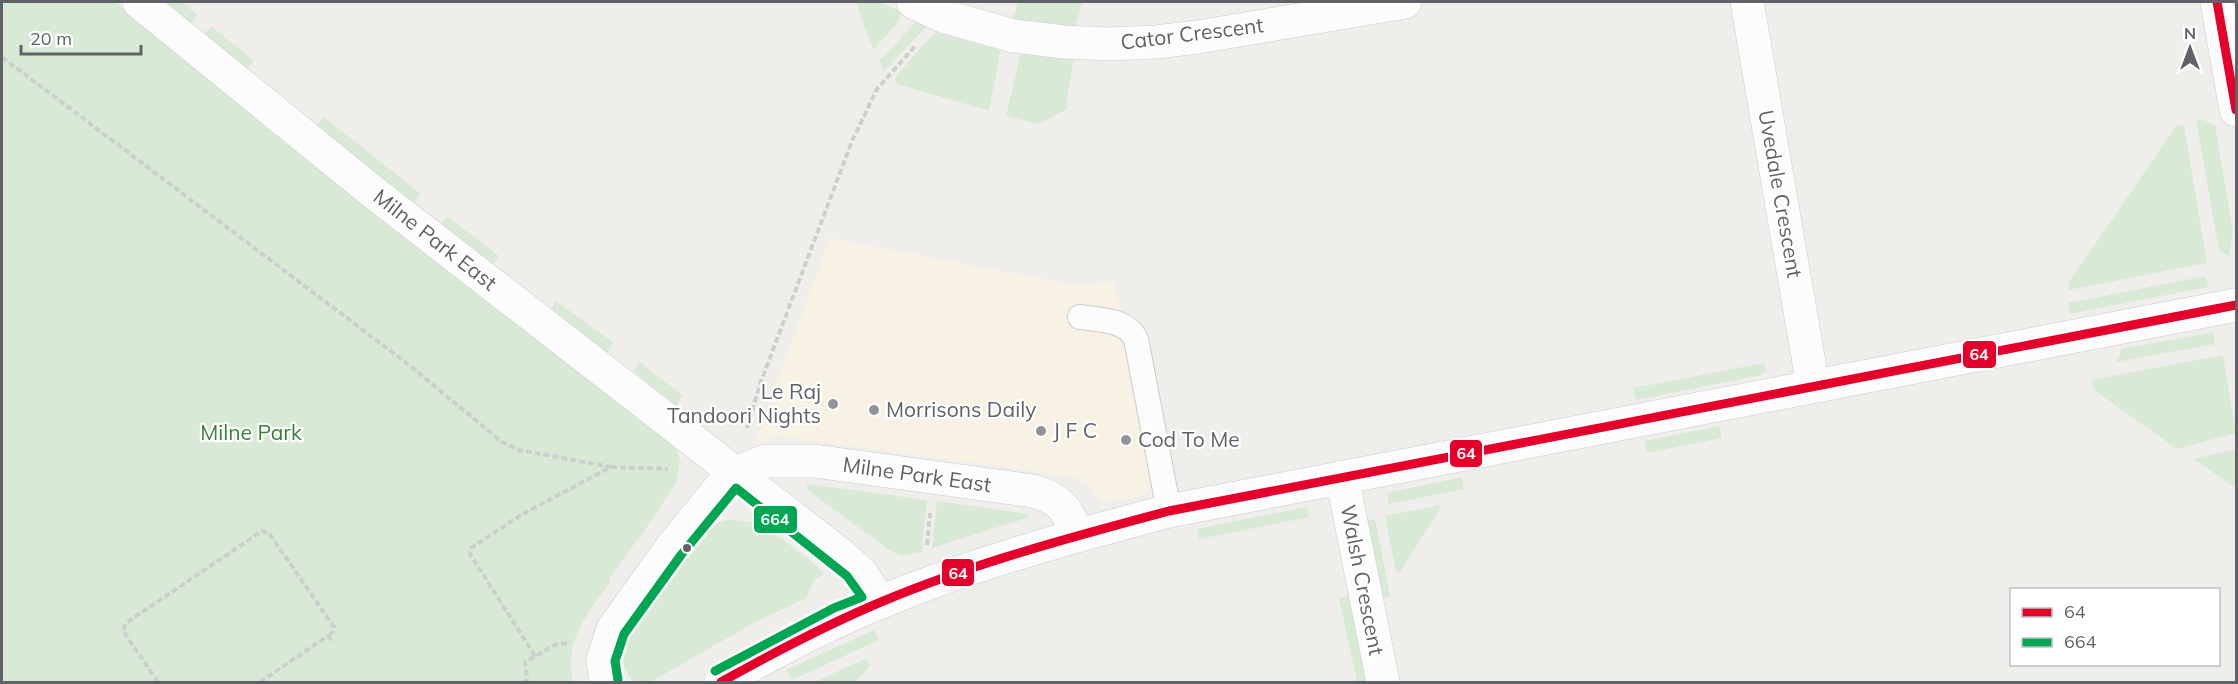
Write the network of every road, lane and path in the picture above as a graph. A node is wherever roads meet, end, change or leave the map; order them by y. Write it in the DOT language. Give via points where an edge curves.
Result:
graph roads {
  1 [pos="139,2"];
  2 [pos="913,2"];
  3 [pos="1405,2"];
  4 [pos="1747,2"];
  5 [pos="2217,2"];
  6 [pos="943,16"];
  7 [pos="2,57"];
  8 [pos="2236,110"];
  9 [pos="2236,305"];
  10 [pos="1080,317"];
  11 [pos="1813,386"];
  12 [pos="736,473"];
  13 [pos="934,477"];
  14 [pos="1342,477"];
  15 [pos="1169,511"];
  16 [pos="1078,535"];
  17 [pos="927,586"];
  18 [pos="880,603"];
  19 [pos="328,636"];
  20 [pos="333,643"];
  21 [pos="605,649"];
  22 [pos="535,656"];
  23 [pos="158,682"];
  24 [pos="260,682"];
  25 [pos="523,682"];
  26 [pos="606,682"];
  27 [pos="721,682"];
  28 [pos="1383,682"];
  1 -- 12 [label="street, Milne Park East" via="373,192"];
  2 -- 6 [label="street, Cator Crescent"];
  3 -- 6 [label="street, Cator Crescent" via="1126,45 1039,40"];
  4 -- 11 [label="street, Uvedale Crescent"];
  5 -- 8 [label="street"];
  6 -- 12 [label="path" via="877,89 866,110 760,384"];
  7 -- 22 [label="path" via="409,365 502,442 519,450 611,467 521,515 471,548 470,554"];
  9 -- 11 [label="street"];
  10 -- 15 [label="lane" via="1120,324 1136,339"];
  11 -- 14 [label="street"];
  12 -- 13 [label="street, Milne Park East" via="765,461 796,459"];
  12 -- 18 [label="street, Milne Park East" via="855,567"];
  12 -- 21 [label="street, Milne Park East" via="671,548 613,629"];
  13 -- 16 [label="street, Milne Park East" via="1033,491 1054,498 1068,513"];
  13 -- 17 [label="path"];
  14 -- 15 [label="street"];
  14 -- 28 [label="street, Walsh Crescent"];
  15 -- 16 [label="street"];
  16 -- 17 [label="street"];
  17 -- 18 [label="street"];
  18 -- 27 [label="street"];
  19 -- 20 [label="path"];
  19 -- 23 [label="path" via="334,627 269,532 262,531 126,623 123,631"];
  19 -- 24 [label="path"];
  21 -- 22 [label="path" via="561,643"];
  21 -- 26 [label="street, Milne Park East"];
  22 -- 25 [label="path" via="525,662 527,680"];
}
